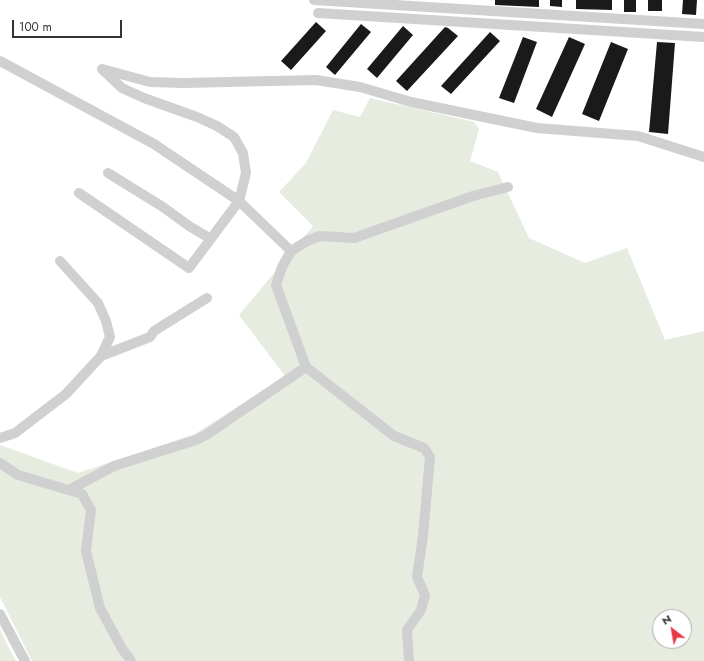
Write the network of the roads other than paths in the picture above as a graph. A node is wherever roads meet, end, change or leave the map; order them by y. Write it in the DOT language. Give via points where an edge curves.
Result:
graph roads {
  1 [pos="314,0"];
  2 [pos="318,13"];
  3 [pos="704,24"];
  4 [pos="704,37"];
  5 [pos="0,61"];
  6 [pos="704,156"];
  7 [pos="108,173"];
  8 [pos="508,187"];
  9 [pos="79,193"];
  10 [pos="239,201"];
  11 [pos="211,239"];
  12 [pos="291,251"];
  13 [pos="60,262"];
  14 [pos="207,298"];
  15 [pos="101,356"];
  16 [pos="306,367"];
  17 [pos="0,438"];
  18 [pos="0,463"];
  19 [pos="69,490"];
  20 [pos="0,614"];
  21 [pos="24,661"];
  22 [pos="131,661"];
  23 [pos="409,661"];
  1 -- 3 [label="street"];
  2 -- 4 [label="street"];
  5 -- 10 [label="street" via="154,144"];
  6 -- 10 [label="street" via="638,136 537,128 411,102 360,87 316,80 150,82 102,69 122,88 197,117 234,137 243,153 246,173"];
  7 -- 11 [label="street"];
  8 -- 12 [label="street" via="473,196 354,238 320,236"];
  9 -- 11 [label="street" via="189,268"];
  10 -- 11 [label="street"];
  10 -- 12 [label="street"];
  12 -- 16 [label="street" via="276,285"];
  13 -- 15 [label="street" via="98,303 106,320 110,337"];
  14 -- 15 [label="street" via="154,331 150,337"];
  15 -- 17 [label="street" via="66,394 15,433"];
  16 -- 19 [label="street" via="206,435 114,466"];
  16 -- 23 [label="street" via="394,436 424,448 430,457 417,577 425,595 421,610 407,630"];
  18 -- 19 [label="street" via="18,475"];
  19 -- 22 [label="street" via="82,494 90,510 86,551 100,608"];
  20 -- 21 [label="street"];
}
